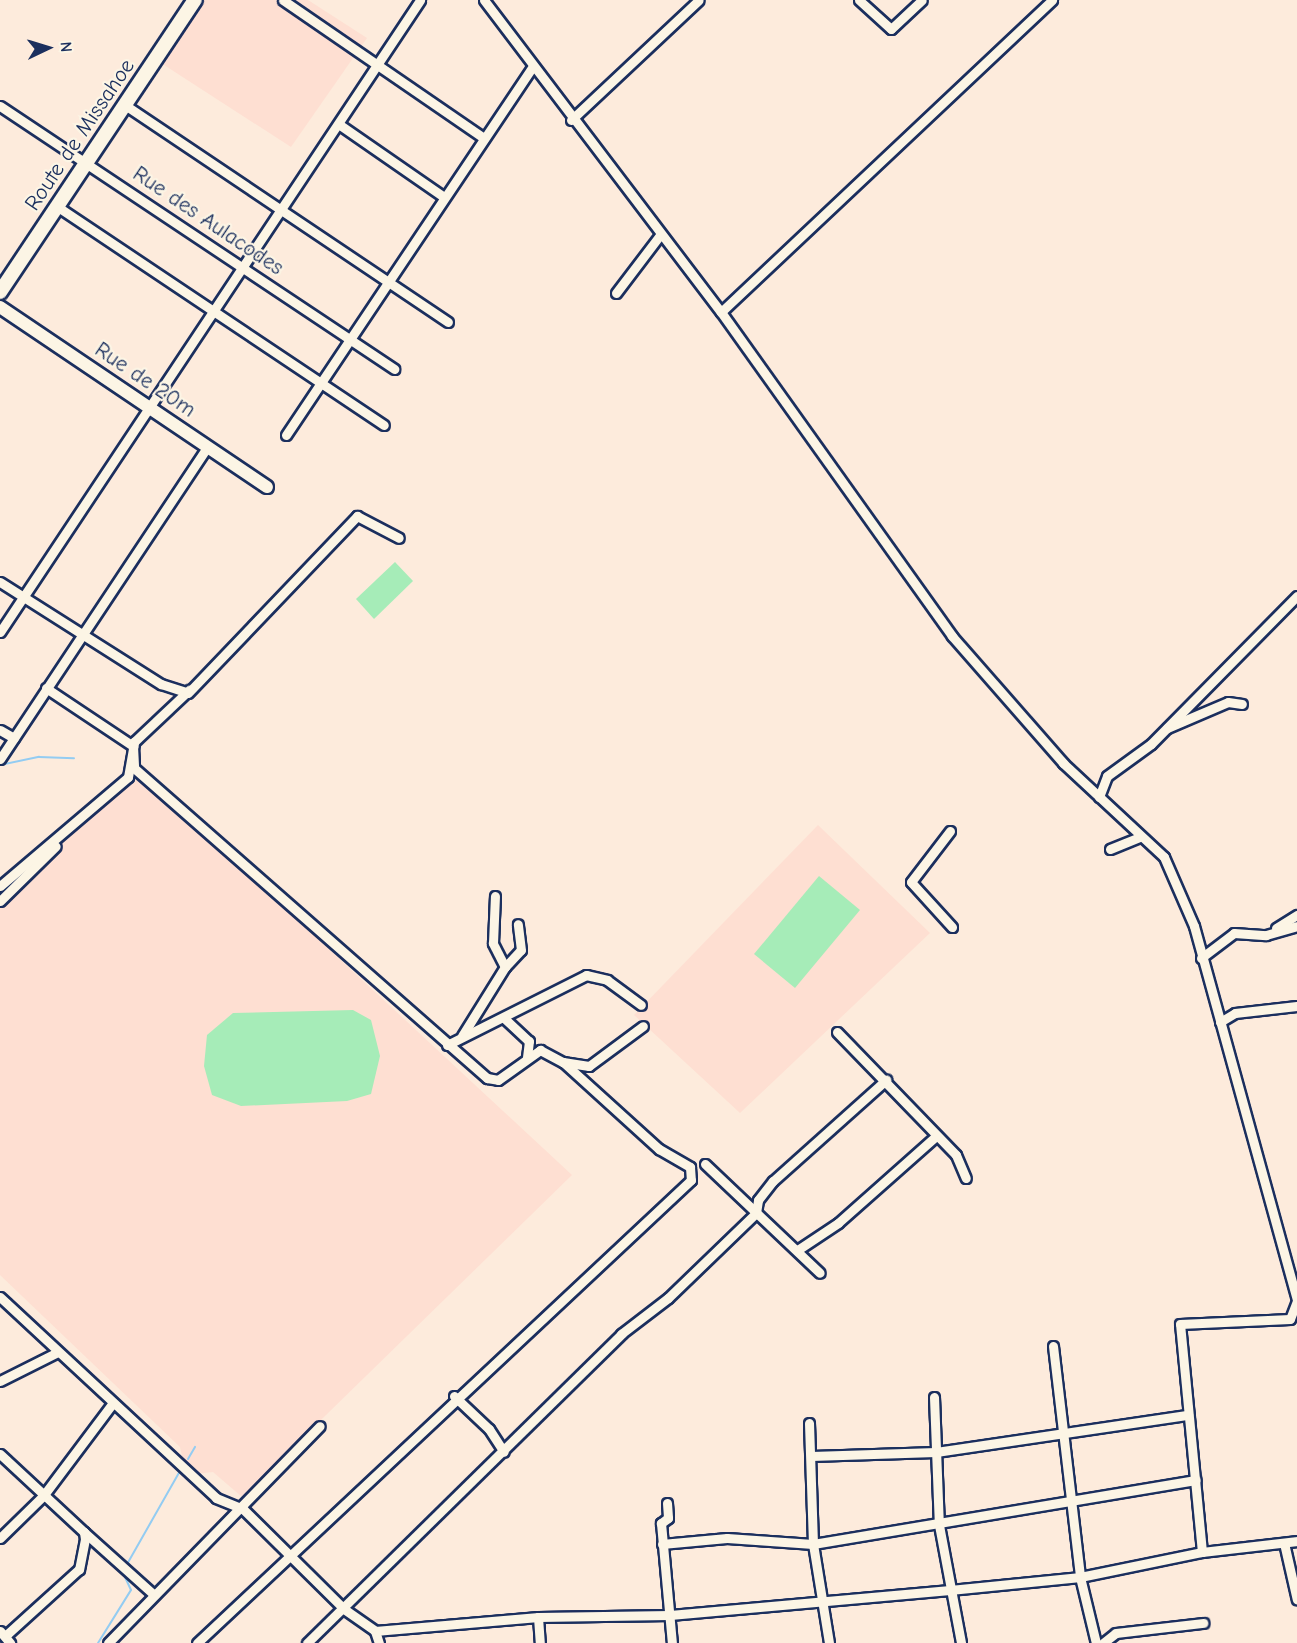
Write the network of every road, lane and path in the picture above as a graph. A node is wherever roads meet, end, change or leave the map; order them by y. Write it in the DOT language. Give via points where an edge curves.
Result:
graph roads {
  1 [pos="195,0"];
  2 [pos="283,0"];
  3 [pos="420,0"];
  4 [pos="483,0"];
  5 [pos="699,0"];
  6 [pos="859,0"];
  7 [pos="922,0"];
  8 [pos="1052,0"];
  9 [pos="379,66"];
  10 [pos="532,68"];
  11 [pos="125,105"];
  12 [pos="0,106"];
  13 [pos="571,120"];
  14 [pos="340,125"];
  15 [pos="484,138"];
  16 [pos="86,163"];
  17 [pos="444,197"];
  18 [pos="58,207"];
  19 [pos="283,210"];
  20 [pos="660,235"];
  21 [pos="244,268"];
  22 [pos="388,282"];
  23 [pos="0,292"];
  24 [pos="616,293"];
  25 [pos="0,307"];
  26 [pos="215,312"];
  27 [pos="721,312"];
  28 [pos="448,322"];
  29 [pos="350,339"];
  30 [pos="394,369"];
  31 [pos="321,383"];
  32 [pos="150,408"];
  33 [pos="384,425"];
  34 [pos="286,435"];
  35 [pos="207,447"];
  36 [pos="267,488"];
  37 [pos="399,538"];
  38 [pos="0,582"];
  39 [pos="295,589"];
  40 [pos="1297,596"];
  41 [pos="24,597"];
  42 [pos="0,632"];
  43 [pos="82,634"];
  44 [pos="46,688"];
  45 [pos="1242,704"];
  46 [pos="0,730"];
  47 [pos="1162,731"];
  48 [pos="14,738"];
  49 [pos="0,759"];
  50 [pos="134,768"];
  51 [pos="1099,797"];
  52 [pos="950,831"];
  53 [pos="1139,837"];
  54 [pos="1110,849"];
  55 [pos="0,886"];
  56 [pos="495,896"];
  57 [pos="0,902"];
  58 [pos="1297,915"];
  59 [pos="518,924"];
  60 [pos="1297,926"];
  61 [pos="952,927"];
  62 [pos="1266,935"];
  63 [pos="1202,958"];
  64 [pos="505,967"];
  65 [pos="641,1005"];
  66 [pos="1297,1006"];
  67 [pos="504,1018"];
  68 [pos="1220,1022"];
  69 [pos="643,1026"];
  70 [pos="837,1032"];
  71 [pos="462,1036"];
  72 [pos="447,1045"];
  73 [pos="526,1058"];
  74 [pos="563,1062"];
  75 [pos="886,1080"];
  76 [pos="936,1136"];
  77 [pos="705,1164"];
  78 [pos="966,1178"];
  79 [pos="756,1214"];
  80 [pos="798,1249"];
  81 [pos="820,1273"];
  82 [pos="0,1297"];
  83 [pos="1297,1300"];
  84 [pos="1053,1346"];
  85 [pos="56,1353"];
  86 [pos="0,1382"];
  87 [pos="454,1396"];
  88 [pos="934,1397"];
  89 [pos="112,1404"];
  90 [pos="1188,1415"];
  91 [pos="808,1423"];
  92 [pos="320,1426"];
  93 [pos="1062,1434"];
  94 [pos="504,1452"];
  95 [pos="936,1452"];
  96 [pos="0,1454"];
  97 [pos="811,1456"];
  98 [pos="1196,1480"];
  99 [pos="43,1496"];
  100 [pos="1071,1502"];
  101 [pos="667,1503"];
  102 [pos="243,1509"];
  103 [pos="939,1525"];
  104 [pos="84,1532"];
  105 [pos="0,1538"];
  106 [pos="1297,1541"];
  107 [pos="1284,1543"];
  108 [pos="662,1544"];
  109 [pos="813,1544"];
  110 [pos="1202,1552"];
  111 [pos="287,1555"];
  112 [pos="1080,1577"];
  113 [pos="950,1590"];
  114 [pos="152,1593"];
  115 [pos="1297,1600"];
  116 [pos="824,1601"];
  117 [pos="344,1609"];
  118 [pos="670,1615"];
  119 [pos="538,1617"];
  120 [pos="1203,1623"];
  121 [pos="375,1631"];
  122 [pos="5,1637"];
  123 [pos="108,1643"];
  124 [pos="197,1643"];
  125 [pos="307,1643"];
  126 [pos="379,1643"];
  127 [pos="540,1643"];
  128 [pos="672,1643"];
  129 [pos="829,1643"];
  130 [pos="961,1643"];
  131 [pos="1096,1643"];
  132 [pos="1103,1643"];
  1 -- 11 [label="main road, Route de Missahoe"];
  2 -- 9 [label="street"];
  3 -- 9 [label="street"];
  4 -- 10 [label="street"];
  5 -- 13 [label="street"];
  6 -- 7 [label="street" via="891,29"];
  8 -- 27 [label="street"];
  9 -- 14 [label="street"];
  9 -- 15 [label="street"];
  10 -- 13 [label="street"];
  10 -- 15 [label="street"];
  11 -- 16 [label="main road, Route de Missahoe"];
  11 -- 19 [label="street"];
  12 -- 16 [label="street, Rue des Aulacodes"];
  13 -- 20 [label="street"];
  14 -- 17 [label="street"];
  14 -- 19 [label="street"];
  15 -- 17 [label="street"];
  16 -- 18 [label="main road, Route de Missahoe"];
  16 -- 21 [label="street, Rue des Aulacodes"];
  17 -- 22 [label="street"];
  18 -- 23 [label="main road, Route de Missahoe"];
  18 -- 26 [label="street"];
  19 -- 21 [label="street"];
  19 -- 22 [label="street"];
  20 -- 24 [label="street"];
  20 -- 27 [label="street"];
  21 -- 26 [label="street"];
  21 -- 29 [label="street, Rue des Aulacodes"];
  22 -- 28 [label="street"];
  22 -- 29 [label="street"];
  25 -- 32 [label="street, Rue de 20m"];
  26 -- 31 [label="street"];
  26 -- 32 [label="street"];
  27 -- 51 [label="street" via="952,636 1017,713"];
  29 -- 30 [label="street, Rue des Aulacodes"];
  29 -- 31 [label="street"];
  31 -- 33 [label="street"];
  31 -- 34 [label="street"];
  32 -- 35 [label="street, Rue de 20m"];
  32 -- 41 [label="street"];
  35 -- 36 [label="street, Rue de 20m"];
  35 -- 43 [label="street"];
  37 -- 43 [label="street" via="357,516 188,693 161,684"];
  38 -- 41 [label="street"];
  39 -- 55 [label="street" via="134,742 128,777"];
  40 -- 47 [label="street"];
  41 -- 42 [label="street"];
  41 -- 43 [label="street"];
  43 -- 44 [label="street"];
  44 -- 48 [label="street"];
  44 -- 50 [label="street" via="133,746"];
  45 -- 47 [label="street" via="1228,702"];
  46 -- 48 [label="street"];
  47 -- 51 [label="street" via="1107,776"];
  48 -- 49 [label="street"];
  50 -- 57 [label="street"];
  50 -- 72 [label="street"];
  51 -- 53 [label="street"];
  52 -- 61 [label="street" via="911,882"];
  53 -- 54 [label="street"];
  53 -- 63 [label="street" via="1164,857"];
  56 -- 64 [label="street" via="493,942"];
  58 -- 62 [label="street"];
  59 -- 64 [label="street" via="521,950"];
  60 -- 62 [label="street"];
  62 -- 63 [label="street" via="1234,933"];
  63 -- 68 [label="street"];
  64 -- 71 [label="street"];
  65 -- 67 [label="street" via="607,980 585,975"];
  66 -- 68 [label="street" via="1235,1013"];
  67 -- 71 [label="street"];
  67 -- 73 [label="street" via="528,1041"];
  68 -- 83 [label="street"];
  69 -- 74 [label="street" via="589,1066"];
  70 -- 75 [label="street"];
  71 -- 72 [label="street"];
  72 -- 73 [label="street" via="493,1081"];
  73 -- 74 [label="street" via="540,1050"];
  74 -- 87 [label="street" via="659,1149 690,1167 691,1180"];
  75 -- 76 [label="street"];
  75 -- 79 [label="street" via="773,1181 758,1200"];
  76 -- 78 [label="street" via="956,1155"];
  76 -- 80 [label="street" via="838,1223"];
  77 -- 79 [label="street"];
  79 -- 80 [label="street"];
  79 -- 94 [label="street" via="668,1298 621,1334"];
  80 -- 81 [label="street"];
  82 -- 85 [label="street"];
  83 -- 90 [label="street" via="1290,1319 1180,1324"];
  84 -- 93 [label="street"];
  85 -- 86 [label="street"];
  85 -- 89 [label="street"];
  87 -- 94 [label="street" via="489,1429"];
  87 -- 111 [label="street"];
  88 -- 95 [label="street"];
  89 -- 99 [label="street"];
  89 -- 102 [label="street" via="216,1498"];
  90 -- 93 [label="street"];
  90 -- 98 [label="street"];
  91 -- 97 [label="street"];
  92 -- 102 [label="street"];
  93 -- 95 [label="street"];
  93 -- 100 [label="street"];
  94 -- 117 [label="street"];
  95 -- 97 [label="street"];
  95 -- 103 [label="street"];
  96 -- 99 [label="street"];
  97 -- 109 [label="street"];
  98 -- 100 [label="street"];
  98 -- 110 [label="street"];
  99 -- 104 [label="street"];
  99 -- 105 [label="street"];
  100 -- 103 [label="street"];
  100 -- 112 [label="street"];
  101 -- 108 [label="street"];
  102 -- 111 [label="street"];
  102 -- 114 [label="street"];
  103 -- 109 [label="street"];
  103 -- 113 [label="street"];
  104 -- 114 [label="street"];
  104 -- 122 [label="street" via="79,1569"];
  106 -- 107 [label="street"];
  107 -- 110 [label="street"];
  107 -- 115 [label="street"];
  108 -- 109 [label="street" via="727,1538"];
  108 -- 118 [label="street"];
  109 -- 116 [label="street"];
  110 -- 112 [label="street"];
  111 -- 117 [label="street"];
  111 -- 124 [label="street"];
  112 -- 113 [label="street"];
  112 -- 131 [label="street"];
  113 -- 116 [label="street"];
  113 -- 130 [label="street"];
  114 -- 123 [label="street"];
  116 -- 118 [label="street"];
  116 -- 129 [label="street"];
  117 -- 121 [label="street"];
  117 -- 125 [label="street"];
  118 -- 119 [label="street"];
  118 -- 128 [label="street"];
  119 -- 121 [label="street"];
  119 -- 127 [label="street"];
  120 -- 132 [label="street" via="1116,1633"];
  121 -- 126 [label="street"];
}
